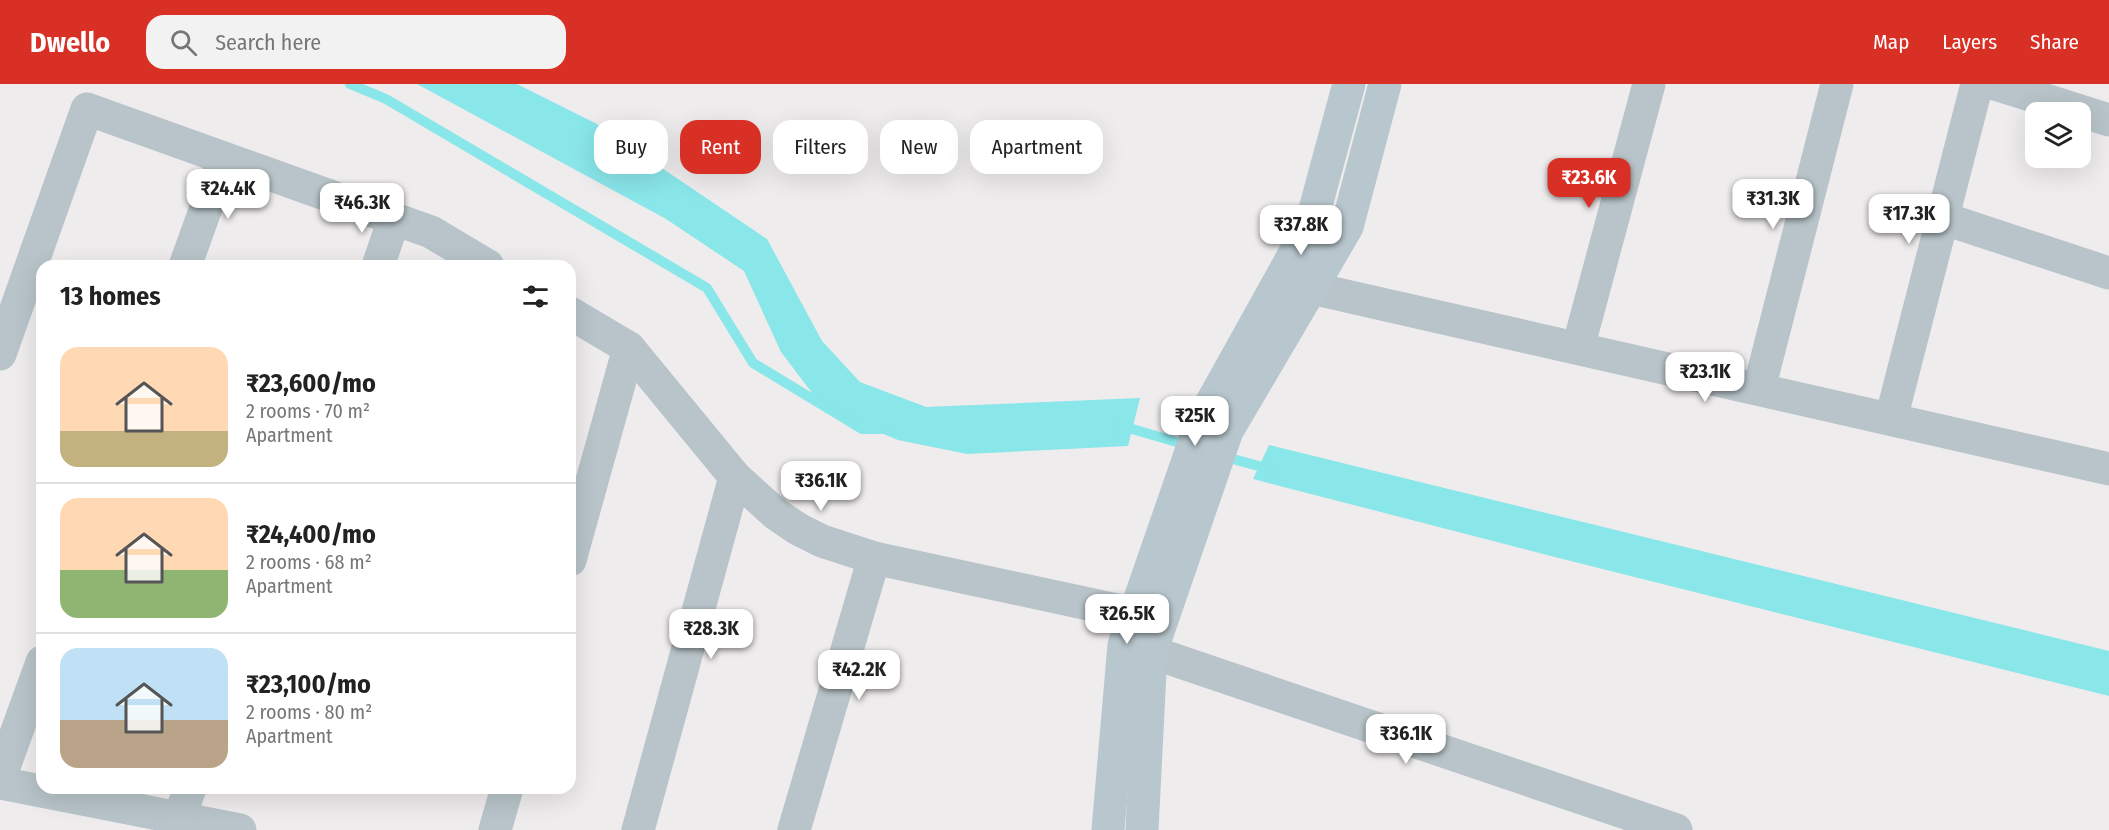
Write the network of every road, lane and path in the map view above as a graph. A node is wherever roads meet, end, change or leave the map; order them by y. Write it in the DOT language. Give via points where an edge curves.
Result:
graph roads {
  1 [pos="1349,84"];
  2 [pos="1385,84"];
  3 [pos="1648,84"];
  4 [pos="1837,84"];
  5 [pos="1977,84"];
  6 [pos="1995,84"];
  7 [pos="2109,120"];
  8 [pos="224,158"];
  9 [pos="1942,218"];
  10 [pos="394,219"];
  11 [pos="1311,224"];
  12 [pos="1340,239"];
  13 [pos="187,260"];
  14 [pos="380,260"];
  15 [pos="478,260"];
  16 [pos="2109,273"];
  17 [pos="1311,288"];
  18 [pos="576,317"];
  19 [pos="629,348"];
  20 [pos="1578,348"];
  21 [pos="0,354"];
  22 [pos="1759,389"];
  23 [pos="1891,419"];
  24 [pos="1214,426"];
  25 [pos="2109,470"];
  26 [pos="581,475"];
  27 [pos="1197,475"];
  28 [pos="735,477"];
  29 [pos="576,514"];
  30 [pos="874,558"];
  31 [pos="1135,614"];
  32 [pos="1151,652"];
  33 [pos="36,679"];
  34 [pos="0,780"];
  35 [pos="36,789"];
  36 [pos="56,794"];
  37 [pos="188,794"];
  38 [pos="505,794"];
  39 [pos="177,824"];
  40 [pos="240,830"];
  41 [pos="495,830"];
  42 [pos="638,830"];
  43 [pos="794,830"];
  44 [pos="1107,830"];
  45 [pos="1142,830"];
  46 [pos="1676,830"];
  1 -- 11 [label="street"];
  2 -- 12 [label="street" via="1347,226"];
  3 -- 20 [label="street"];
  4 -- 22 [label="street"];
  5 -- 9 [label="street"];
  6 -- 7 [label="street"];
  8 -- 10 [label="street"];
  8 -- 13 [label="street"];
  8 -- 21 [label="street" via="87,109"];
  9 -- 16 [label="street"];
  9 -- 23 [label="street"];
  10 -- 14 [label="street"];
  10 -- 15 [label="street" via="431,232"];
  11 -- 12 [label="street"];
  11 -- 24 [label="street"];
  12 -- 17 [label="street"];
  17 -- 20 [label="street"];
  17 -- 24 [label="street"];
  18 -- 19 [label="street"];
  19 -- 26 [label="street"];
  19 -- 28 [label="street"];
  20 -- 22 [label="street"];
  22 -- 23 [label="street"];
  23 -- 25 [label="street"];
  24 -- 27 [label="street"];
  26 -- 29 [label="street"];
  27 -- 31 [label="street"];
  27 -- 32 [label="street"];
  28 -- 30 [label="street" via="798,529"];
  28 -- 42 [label="street"];
  30 -- 31 [label="street"];
  30 -- 43 [label="street"];
  31 -- 44 [label="street" via="1124,645"];
  32 -- 45 [label="street"];
  32 -- 46 [label="street"];
  33 -- 34 [label="street"];
  34 -- 35 [label="street"];
  36 -- 39 [label="street"];
  37 -- 39 [label="street"];
  38 -- 41 [label="street"];
  39 -- 40 [label="street"];
}
